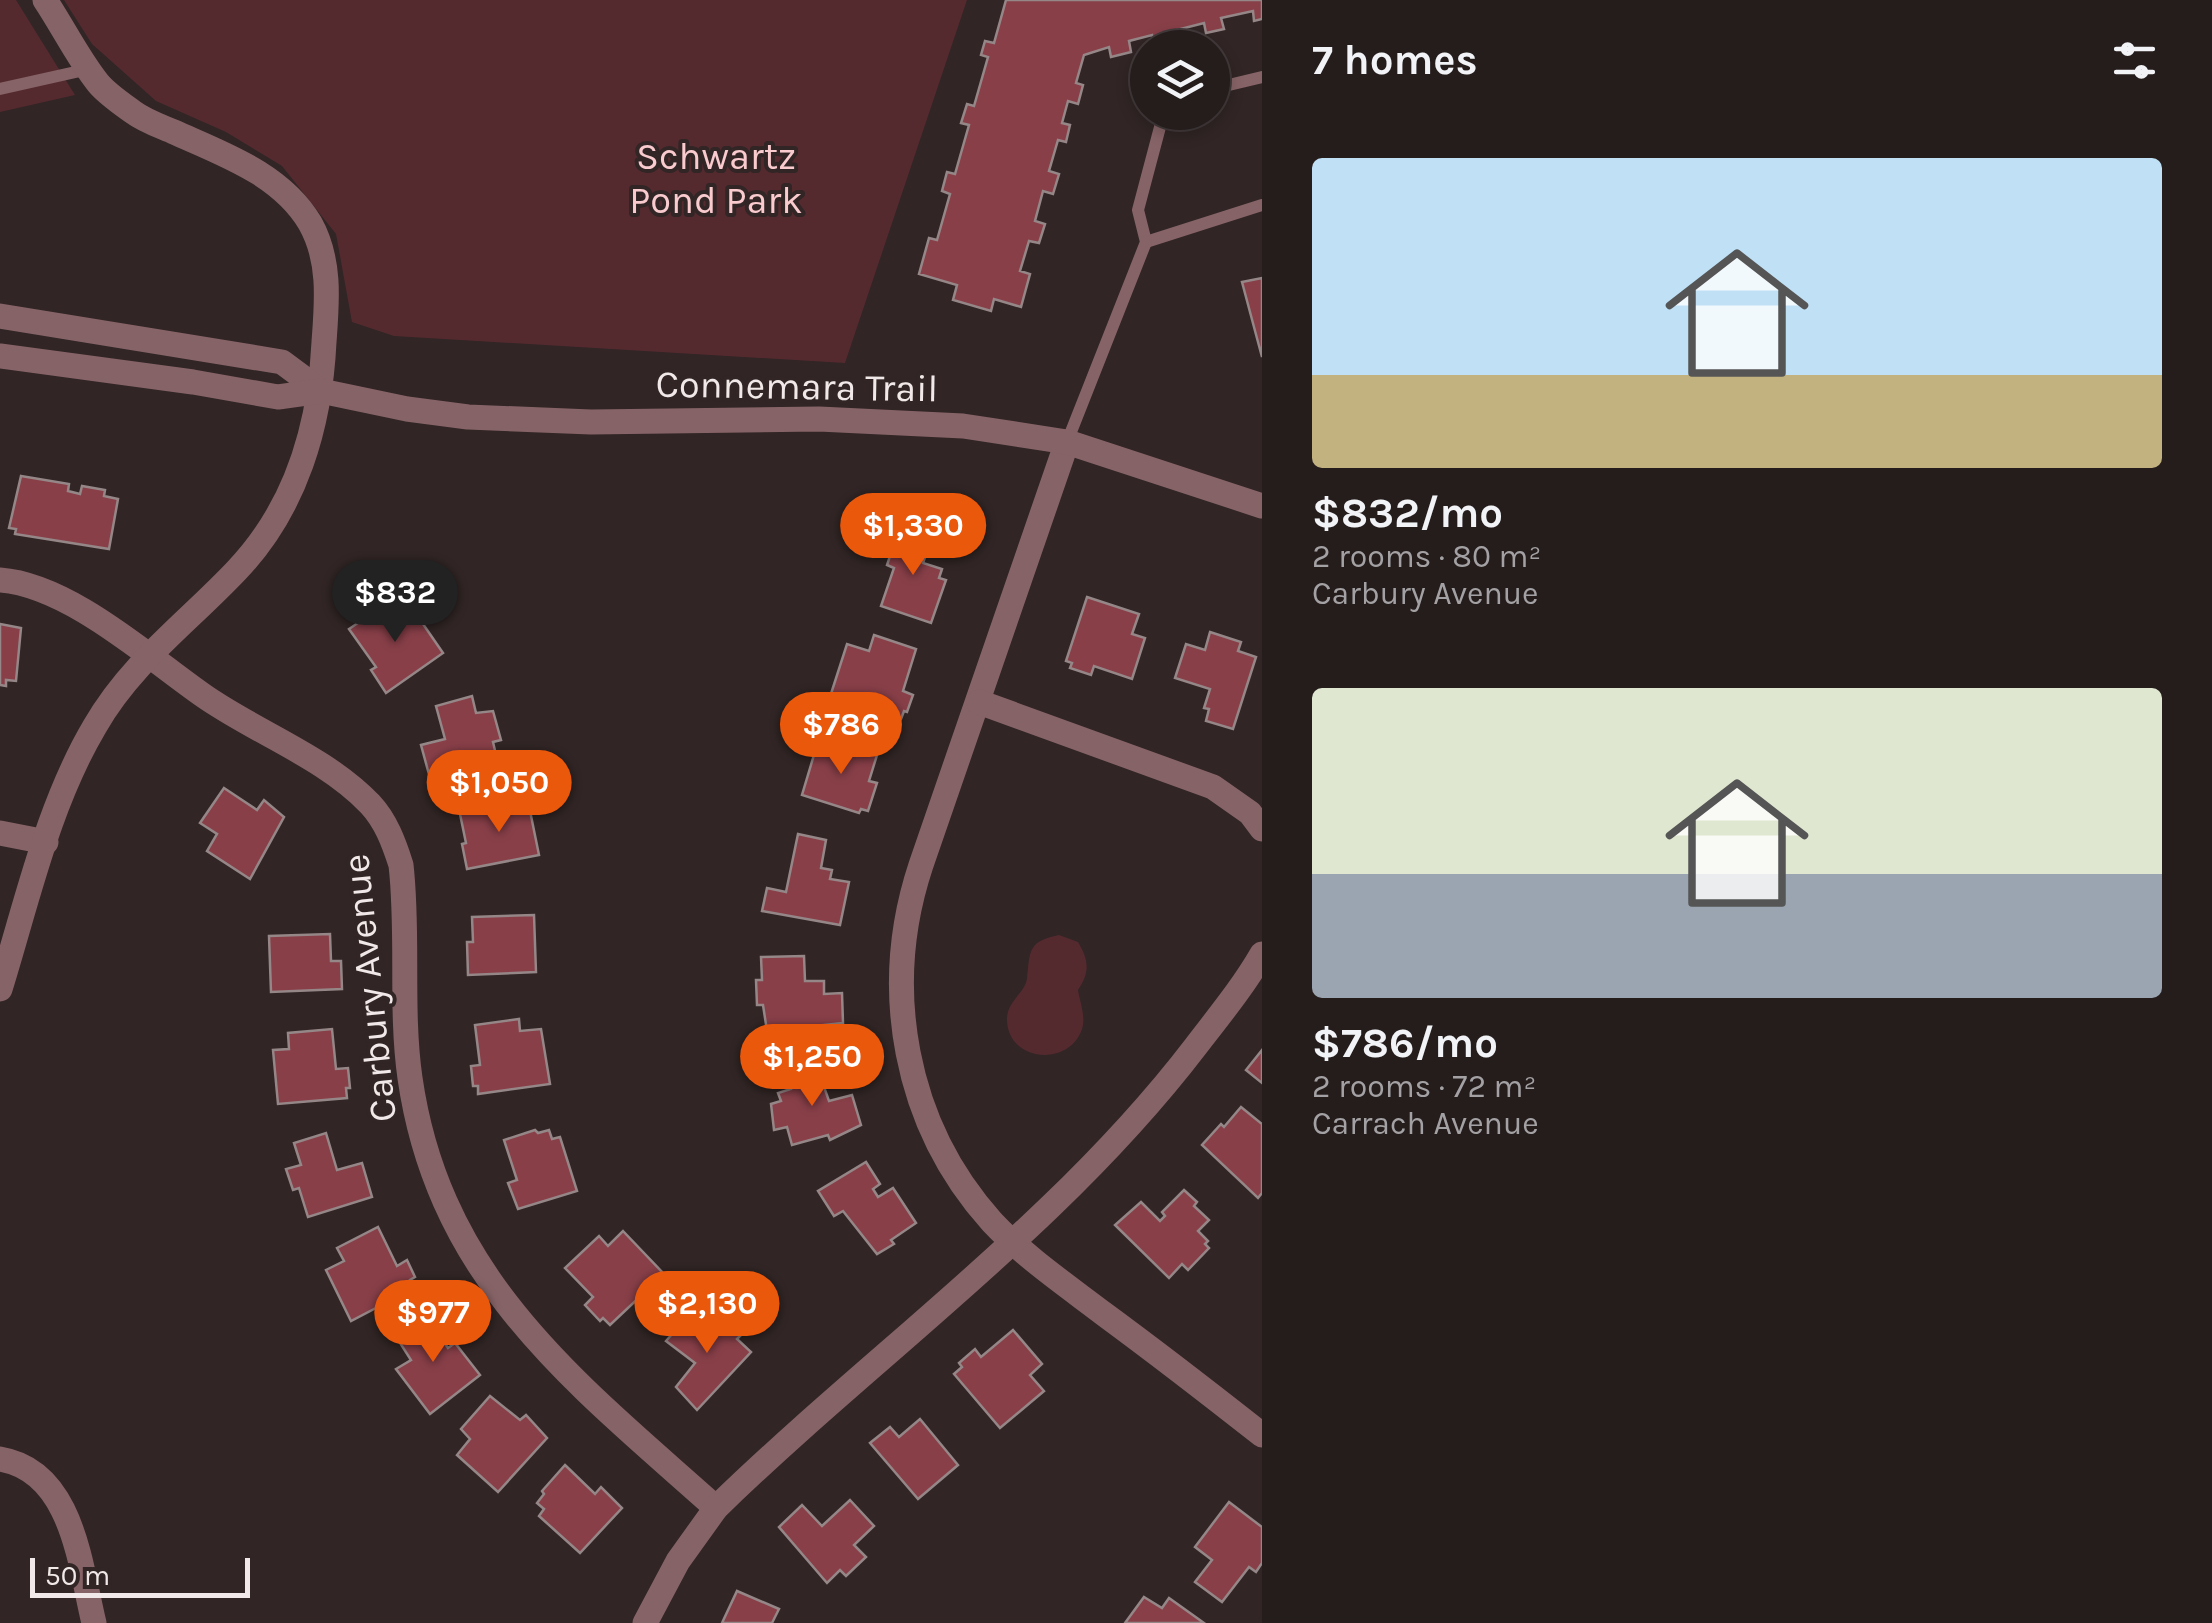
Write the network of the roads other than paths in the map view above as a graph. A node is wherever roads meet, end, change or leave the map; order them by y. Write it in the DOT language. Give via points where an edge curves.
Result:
graph roads {
  1 [pos="46,0"];
  2 [pos="89,70"];
  3 [pos="1262,77"];
  4 [pos="1230,85"];
  5 [pos="0,89"];
  6 [pos="1159,130"];
  7 [pos="1262,205"];
  8 [pos="1146,242"];
  9 [pos="0,316"];
  10 [pos="0,356"];
  11 [pos="322,391"];
  12 [pos="1067,442"];
  13 [pos="1262,506"];
  14 [pos="0,580"];
  15 [pos="149,654"];
  16 [pos="980,702"];
  17 [pos="1262,829"];
  18 [pos="0,833"];
  19 [pos="46,842"];
  20 [pos="1262,954"];
  21 [pos="0,989"];
  22 [pos="1014,1243"];
  23 [pos="1262,1435"];
  24 [pos="0,1459"];
  25 [pos="716,1508"];
  26 [pos="94,1623"];
  27 [pos="646,1623"];
  1 -- 2 [label="street"];
  2 -- 5 [label="lane"];
  2 -- 11 [label="street" via="138,115 242,163 284,192 310,223 324,256 327,292"];
  3 -- 4 [label="lane"];
  6 -- 8 [label="lane" via="1138,210"];
  7 -- 8 [label="lane"];
  8 -- 12 [label="lane"];
  9 -- 11 [label="street, Connemara Trail" via="282,362"];
  10 -- 11 [label="street, Connemara Trail" via="278,397"];
  11 -- 12 [label="street, Connemara Trail" via="487,418 902,421"];
  11 -- 15 [label="street" via="298,472 265,536"];
  12 -- 13 [label="street, Connemara Trail"];
  12 -- 16 [label="street"];
  14 -- 15 [label="street, Carbury Avenue" via="43,590"];
  15 -- 19 [label="street" via="95,725"];
  15 -- 25 [label="street, Carbury Avenue" via="356,790 385,824 403,888 410,1080 426,1151 452,1220 486,1279 548,1356"];
  16 -- 17 [label="street" via="1213,787 1250,812"];
  16 -- 22 [label="street" via="914,885 904,927 901,1006 911,1070 930,1127 970,1193"];
  18 -- 19 [label="street"];
  19 -- 21 [label="street"];
  20 -- 22 [label="street" via="1142,1114"];
  22 -- 23 [label="street"];
  22 -- 25 [label="street"];
  24 -- 26 [label="street" via="31,1472 67,1514"];
  25 -- 27 [label="street" via="678,1560"];
}
